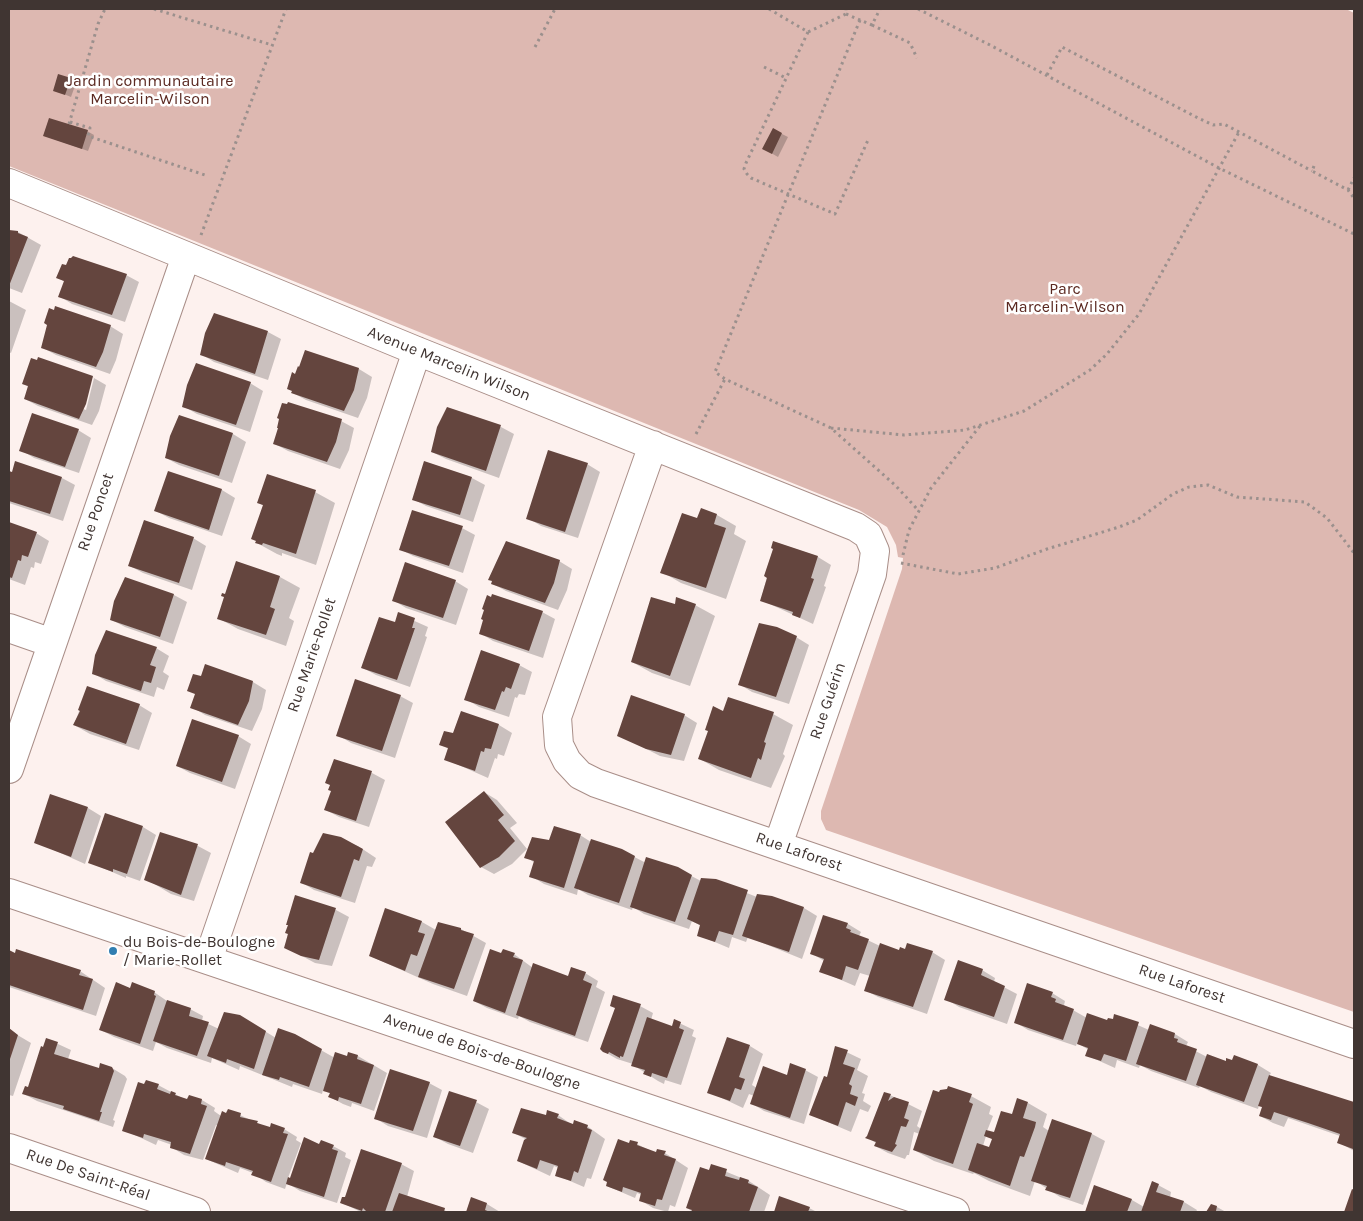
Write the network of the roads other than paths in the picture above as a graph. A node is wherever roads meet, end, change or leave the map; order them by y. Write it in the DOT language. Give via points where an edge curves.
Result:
graph roads {
  1 [pos="9,183"];
  2 [pos="192,249"];
  3 [pos="416,351"];
  4 [pos="653,445"];
  5 [pos="876,557"];
  6 [pos="9,628"];
  7 [pos="52,643"];
  8 [pos="9,769"];
  9 [pos="778,845"];
  10 [pos="9,893"];
  11 [pos="208,960"];
  12 [pos="1354,1044"];
  13 [pos="9,1148"];
  14 [pos="196,1212"];
  15 [pos="955,1212"];
  1 -- 2 [label="street, Avenue Marcelin Wilson"];
  2 -- 3 [label="street, Avenue Marcelin Wilson"];
  2 -- 7 [label="street, Rue Poncet" via="171,294"];
  3 -- 4 [label="street, Avenue Marcelin Wilson"];
  3 -- 11 [label="street, Rue Marie-Rollet"];
  4 -- 5 [label="street, Avenue Marcelin Wilson" via="856,527 872,540"];
  4 -- 9 [label="street, Rue Laforest" via="559,708 556,726 559,745 567,761 587,779"];
  5 -- 9 [label="street, Rue Guérin"];
  6 -- 7 [label="street"];
  7 -- 8 [label="street, Rue Poncet"];
  9 -- 12 [label="street, Rue Laforest"];
  10 -- 11 [label="street, Avenue de Bois-de-Boulogne"];
  11 -- 15 [label="street, Avenue de Bois-de-Boulogne"];
  13 -- 14 [label="street, Rue De Saint-Réal"];
}
